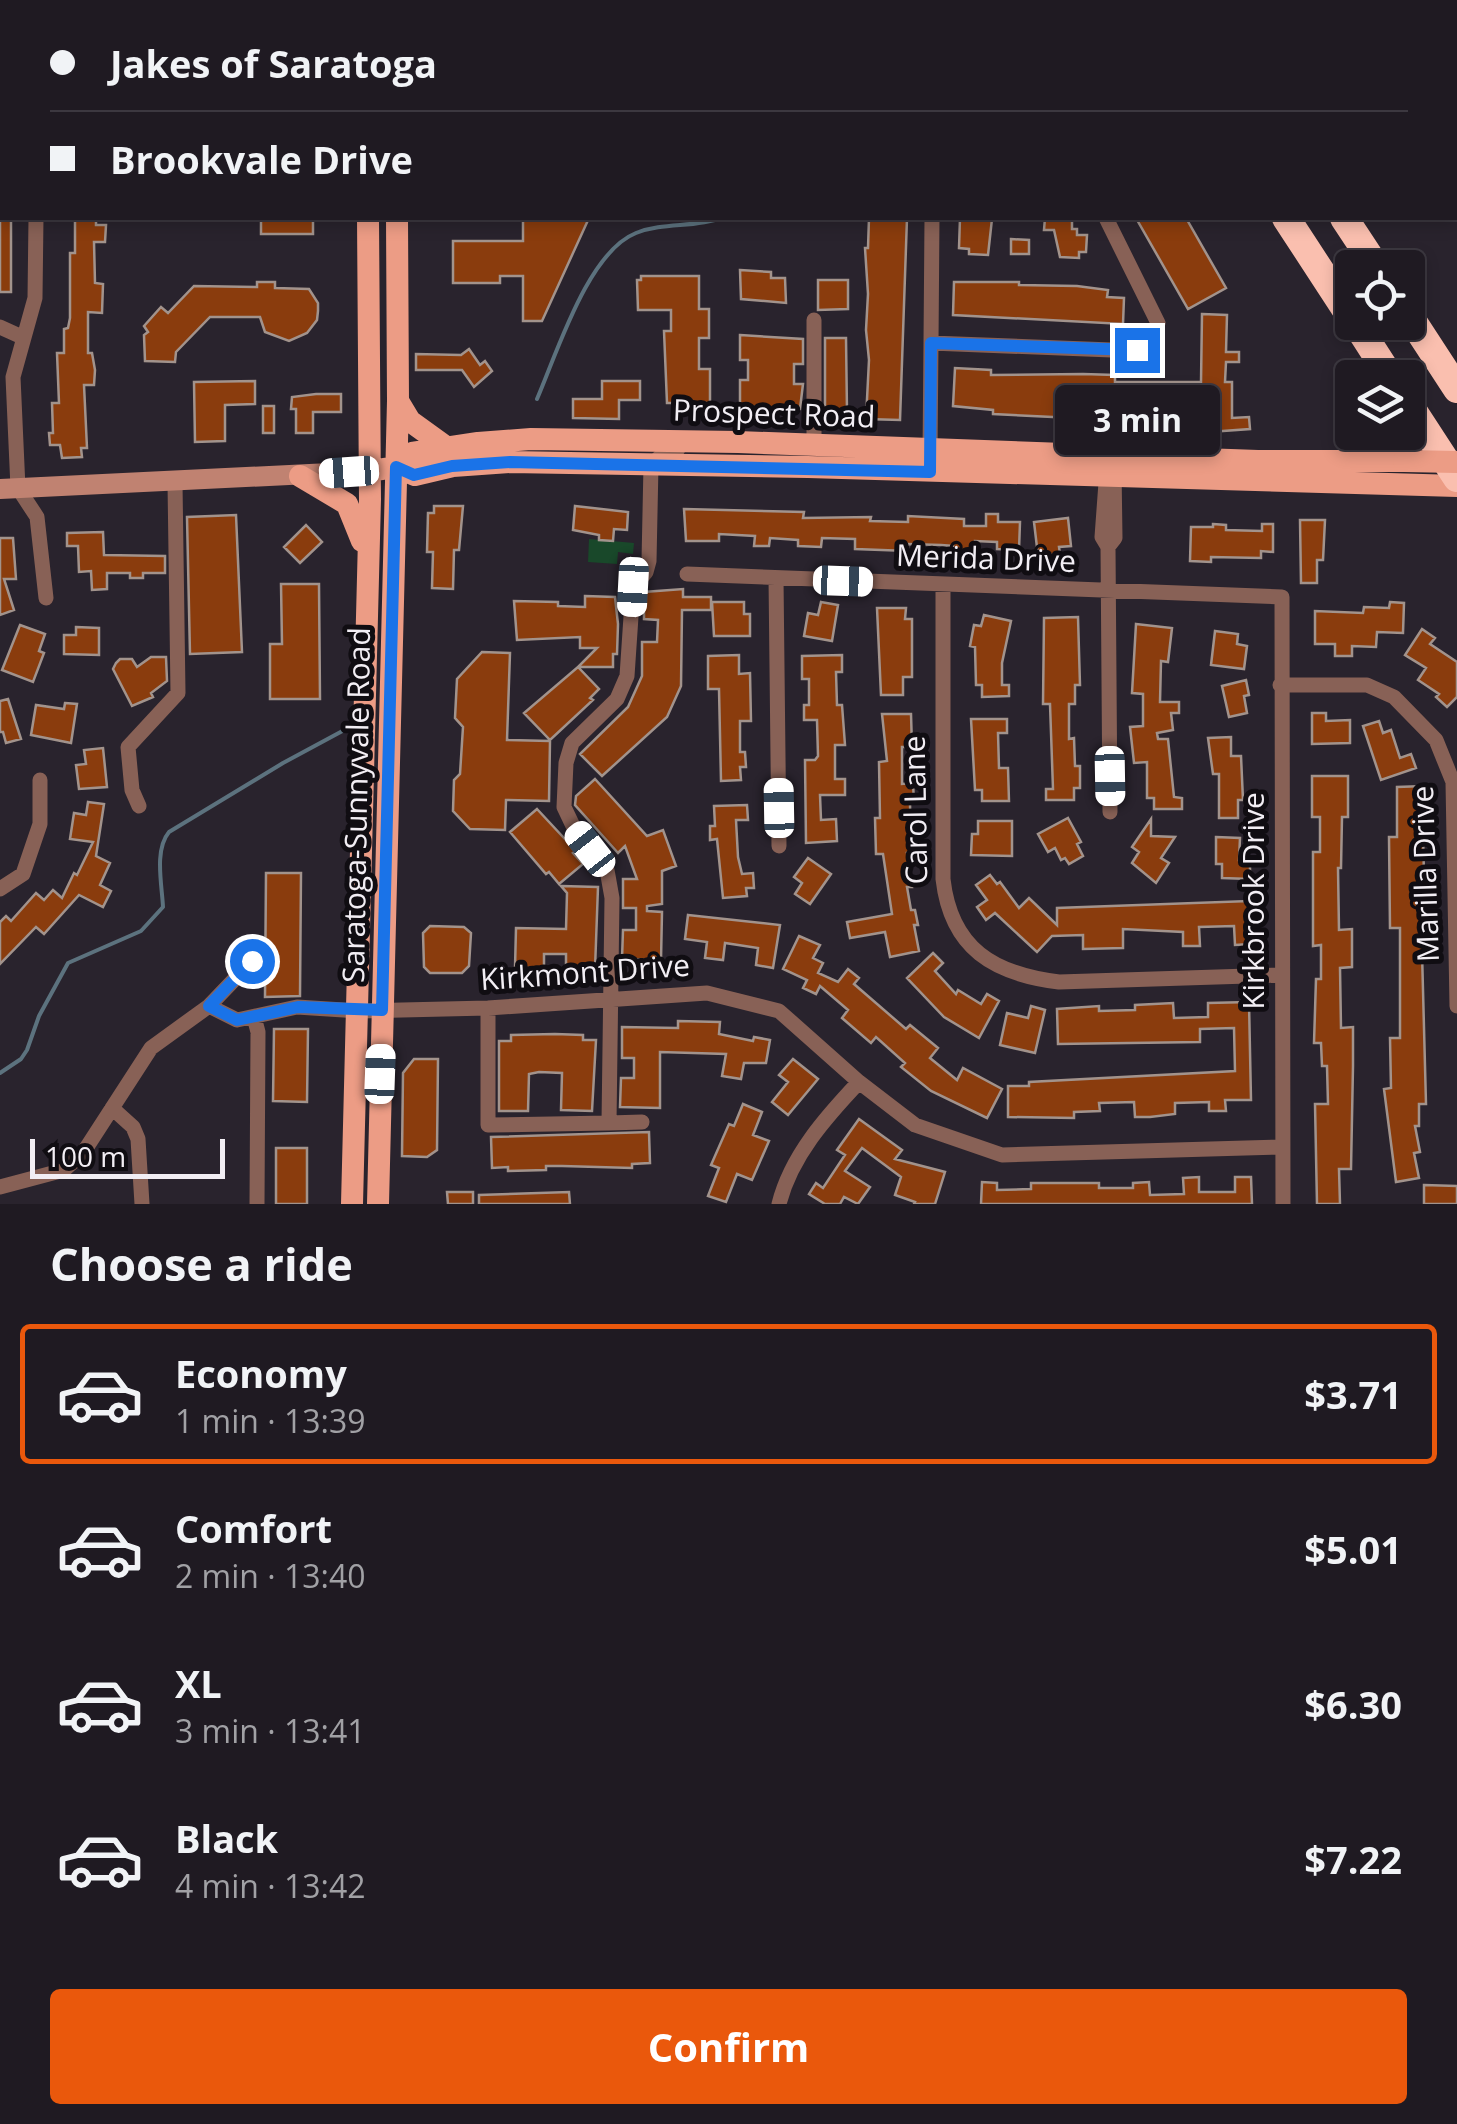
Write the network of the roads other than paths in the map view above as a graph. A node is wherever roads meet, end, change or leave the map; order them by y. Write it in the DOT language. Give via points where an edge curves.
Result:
graph roads {
  1 [pos="36,220"];
  2 [pos="368,220"];
  3 [pos="397,220"];
  4 [pos="932,220"];
  5 [pos="1107,220"];
  6 [pos="1287,220"];
  7 [pos="1345,220"];
  8 [pos="1365,250"];
  9 [pos="1335,292"];
  10 [pos="814,320"];
  11 [pos="0,327"];
  12 [pos="22,336"];
  13 [pos="1425,340"];
  14 [pos="931,343"];
  15 [pos="1457,389"];
  16 [pos="398,401"];
  17 [pos="1425,429"];
  18 [pos="683,441"];
  19 [pos="814,444"];
  20 [pos="446,448"];
  21 [pos="930,461"];
  22 [pos="1457,462"];
  23 [pos="652,465"];
  24 [pos="396,467"];
  25 [pos="370,471"];
  26 [pos="1110,471"];
  27 [pos="300,476"];
  28 [pos="1457,478"];
  29 [pos="174,482"];
  30 [pos="1457,486"];
  31 [pos="9,489"];
  32 [pos="367,554"];
  33 [pos="688,574"];
  34 [pos="776,578"];
  35 [pos="943,585"];
  36 [pos="1108,592"];
  37 [pos="1282,597"];
  38 [pos="46,598"];
  39 [pos="1280,685"];
  40 [pos="40,780"];
  41 [pos="140,806"];
  42 [pos="1110,812"];
  43 [pos="1456,841"];
  44 [pos="779,846"];
  45 [pos="0,889"];
  46 [pos="252,961"];
  47 [pos="1282,975"];
  48 [pos="610,998"];
  49 [pos="209,1006"];
  50 [pos="1457,1006"];
  51 [pos="488,1008"];
  52 [pos="371,1010"];
  53 [pos="254,1017"];
  54 [pos="859,1082"];
  55 [pos="112,1108"];
  56 [pos="642,1122"];
  57 [pos="610,1123"];
  58 [pos="1282,1147"];
  59 [pos="0,1187"];
  60 [pos="142,1204"];
  61 [pos="256,1204"];
  62 [pos="352,1204"];
  63 [pos="378,1204"];
  64 [pos="778,1204"];
  65 [pos="1282,1204"];
  1 -- 12 [label="street" via="35,298"];
  2 -- 25 [label="main road, Saratoga-Sunnyvale Road"];
  3 -- 16 [label="main road, Saratoga-Sunnyvale Road"];
  4 -- 14 [label="street"];
  5 -- 14 [label="street" via="1158,322 1137,350"];
  6 -- 9 [label="highway"];
  7 -- 8 [label="highway"];
  10 -- 19 [label="street"];
  11 -- 12 [label="street"];
  12 -- 31 [label="street" via="13,377"];
  13 -- 15 [label="highway"];
  14 -- 21 [label="street"];
  16 -- 20 [label="main road" via="410,421"];
  16 -- 24 [label="main road, Saratoga-Sunnyvale Road"];
  17 -- 28 [label="highway"];
  18 -- 19 [label="main road, Prospect Road"];
  18 -- 20 [label="main road, Prospect Road" via="531,440"];
  18 -- 23 [label="street"];
  19 -- 21 [label="main road, Prospect Road"];
  20 -- 24 [label="main road, Prospect Road" via="412,452"];
  21 -- 23 [label="main road, Prospect Road"];
  21 -- 26 [label="main road, Prospect Road"];
  22 -- 26 [label="main road, Prospect Road, bridge" via="1258,461"];
  23 -- 24 [label="main road, Prospect Road" via="496,463 414,475"];
  23 -- 48 [label="street" via="649,561 633,587 627,676 617,700 572,743 566,764 564,806 610,884"];
  24 -- 25 [label="main road, Prospect Road"];
  24 -- 52 [label="main road, Saratoga-Sunnyvale Road"];
  25 -- 27 [label="main road, Prospect Road"];
  25 -- 32 [label="main road, Saratoga-Sunnyvale Road"];
  26 -- 30 [label="main road, Prospect Road"];
  26 -- 36 [label="street" via="1102,538"];
  27 -- 29 [label="main road, Prospect Road"];
  27 -- 32 [label="main road" via="347,504"];
  29 -- 31 [label="main road, Prospect Road"];
  29 -- 41 [label="street" via="178,693 128,748"];
  31 -- 38 [label="street" via="36,517"];
  32 -- 52 [label="main road, Saratoga-Sunnyvale Road"];
  33 -- 34 [label="street, Merida Drive"];
  34 -- 35 [label="street, Merida Drive"];
  34 -- 44 [label="street"];
  35 -- 36 [label="street, Merida Drive"];
  35 -- 47 [label="street, Carol Lane" via="943,879 964,938 980,956 1033,979"];
  36 -- 37 [label="street, Merida Drive"];
  36 -- 42 [label="street"];
  37 -- 39 [label="street, Kirkbrook Drive"];
  39 -- 43 [label="street, Marilla Drive" via="1367,685 1394,697 1436,740 1446,761"];
  39 -- 47 [label="street, Kirkbrook Drive"];
  40 -- 45 [label="street" via="40,824 22,874"];
  43 -- 50 [label="street, Marilla Drive"];
  46 -- 49 [label="street"];
  47 -- 58 [label="street, Kirkbrook Drive"];
  48 -- 51 [label="street, Kirkmont Drive"];
  48 -- 54 [label="street, Kirkmont Drive" via="707,993 779,1011"];
  48 -- 57 [label="street"];
  49 -- 53 [label="street" via="237,1020"];
  49 -- 55 [label="street" via="151,1048"];
  51 -- 52 [label="street, Kirkmont Drive"];
  51 -- 57 [label="street" via="488,1126"];
  52 -- 53 [label="street, Kirkmont Drive" via="298,1007"];
  52 -- 62 [label="main road, Saratoga-Sunnyvale Road"];
  52 -- 63 [label="main road, Saratoga-Sunnyvale Road"];
  53 -- 61 [label="street"];
  54 -- 58 [label="street, Kirkmont Drive" via="915,1124 1002,1155"];
  54 -- 64 [label="street" via="818,1126"];
  55 -- 59 [label="street" via="64,1170"];
  55 -- 60 [label="street" via="138,1138"];
  56 -- 57 [label="street"];
  58 -- 65 [label="street, Kirkbrook Drive"];
}
